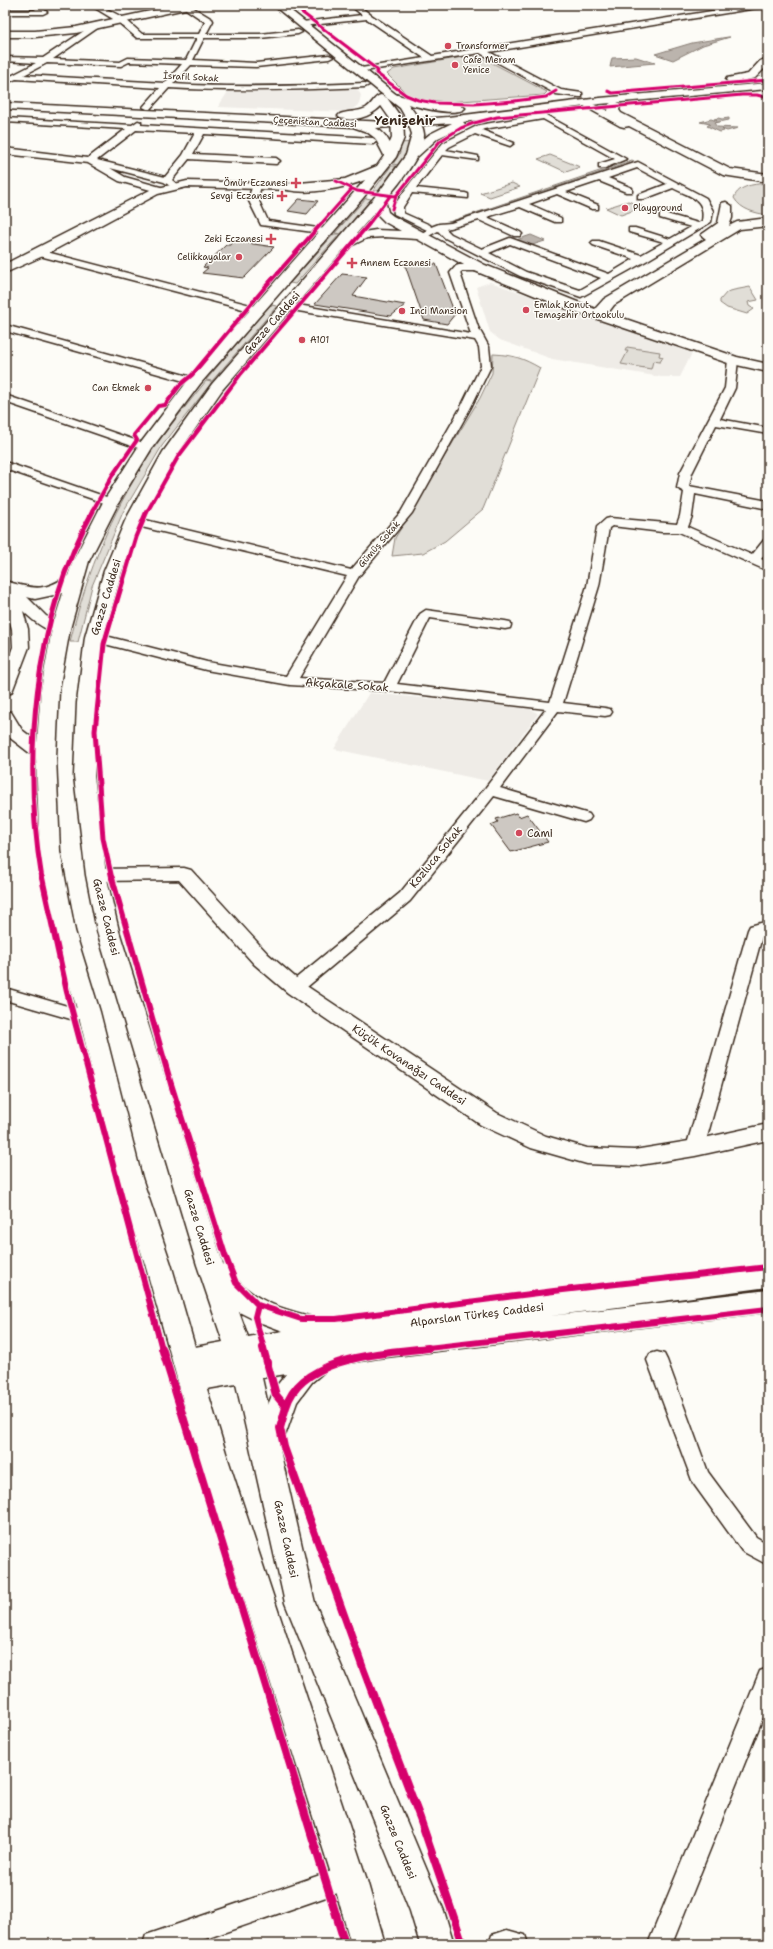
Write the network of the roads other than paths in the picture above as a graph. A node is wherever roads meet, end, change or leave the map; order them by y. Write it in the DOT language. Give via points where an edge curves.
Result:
graph roads {
  1 [pos="35,5"];
  2 [pos="94,5"];
  3 [pos="187,5"];
  4 [pos="354,5"];
  5 [pos="763,5"];
  6 [pos="273,7"];
  7 [pos="5,12"];
  8 [pos="368,16"];
  9 [pos="120,20"];
  10 [pos="96,25"];
  11 [pos="300,28"];
  12 [pos="5,34"];
  13 [pos="202,36"];
  14 [pos="482,51"];
  15 [pos="329,58"];
  16 [pos="5,59"];
  17 [pos="431,59"];
  18 [pos="768,61"];
  19 [pos="43,62"];
  20 [pos="188,63"];
  21 [pos="768,66"];
  22 [pos="768,71"];
  23 [pos="16,77"];
  24 [pos="362,79"];
  25 [pos="5,82"];
  26 [pos="768,82"];
  27 [pos="168,86"];
  28 [pos="768,86"];
  29 [pos="768,93"];
  30 [pos="381,98"];
  31 [pos="394,98"];
  32 [pos="5,100"];
  33 [pos="555,100"];
  34 [pos="615,104"];
  35 [pos="5,106"];
  36 [pos="590,106"];
  37 [pos="503,107"];
  38 [pos="145,110"];
  39 [pos="480,115"];
  40 [pos="5,120"];
  41 [pos="15,120"];
  42 [pos="329,120"];
  43 [pos="405,121"];
  44 [pos="490,126"];
  45 [pos="5,127"];
  46 [pos="136,127"];
  47 [pos="201,131"];
  48 [pos="475,131"];
  49 [pos="373,141"];
  50 [pos="5,151"];
  51 [pos="440,152"];
  52 [pos="187,156"];
  53 [pos="475,158"];
  54 [pos="394,159"];
  55 [pos="434,160"];
  56 [pos="90,161"];
  57 [pos="276,161"];
  58 [pos="467,164"];
  59 [pos="597,172"];
  60 [pos="768,179"];
  61 [pos="674,184"];
  62 [pos="257,185"];
  63 [pos="168,186"];
  64 [pos="725,186"];
  65 [pos="292,187"];
  66 [pos="412,187"];
  67 [pos="629,190"];
  68 [pos="557,191"];
  69 [pos="466,192"];
  70 [pos="641,197"];
  71 [pos="520,198"];
  72 [pos="379,200"];
  73 [pos="595,207"];
  74 [pos="348,208"];
  75 [pos="735,211"];
  76 [pos="663,216"];
  77 [pos="479,217"];
  78 [pos="558,220"];
  79 [pos="768,221"];
  80 [pos="396,224"];
  81 [pos="700,226"];
  82 [pos="439,227"];
  83 [pos="632,230"];
  84 [pos="419,231"];
  85 [pos="325,232"];
  86 [pos="383,234"];
  87 [pos="517,234"];
  88 [pos="672,242"];
  89 [pos="596,243"];
  90 [pos="39,253"];
  91 [pos="481,253"];
  92 [pos="332,254"];
  93 [pos="643,259"];
  94 [pos="480,268"];
  95 [pos="5,269"];
  96 [pos="610,278"];
  97 [pos="570,305"];
  98 [pos="286,306"];
  99 [pos="258,310"];
  100 [pos="600,316"];
  101 [pos="5,328"];
  102 [pos="480,338"];
  103 [pos="733,360"];
  104 [pos="768,368"];
  105 [pos="195,381"];
  106 [pos="5,398"];
  107 [pos="714,421"];
  108 [pos="768,431"];
  109 [pos="145,447"];
  110 [pos="5,465"];
  111 [pos="690,489"];
  112 [pos="111,502"];
  113 [pos="768,505"];
  114 [pos="133,521"];
  115 [pos="681,528"];
  116 [pos="768,543"];
  117 [pos="754,560"];
  118 [pos="768,567"];
  119 [pos="354,574"];
  120 [pos="75,579"];
  121 [pos="6,586"];
  122 [pos="505,625"];
  123 [pos="61,629"];
  124 [pos="94,637"];
  125 [pos="290,681"];
  126 [pos="389,687"];
  127 [pos="5,689"];
  128 [pos="555,706"];
  129 [pos="605,712"];
  130 [pos="5,716"];
  131 [pos="46,757"];
  132 [pos="491,790"];
  133 [pos="584,817"];
  134 [pos="96,875"];
  135 [pos="768,926"];
  136 [pos="295,988"];
  137 [pos="5,994"];
  138 [pos="88,1012"];
  139 [pos="768,1132"];
  140 [pos="695,1148"];
  141 [pos="210,1266"];
  142 [pos="768,1277"];
  143 [pos="768,1301"];
  144 [pos="328,1344"];
  145 [pos="657,1360"];
  146 [pos="242,1361"];
  147 [pos="189,1371"];
  148 [pos="266,1450"];
  149 [pos="768,1555"];
  150 [pos="768,1679"];
  151 [pos="349,1877"];
  152 [pos="155,1944"];
  153 [pos="368,1944"];
  154 [pos="437,1944"];
  155 [pos="501,1944"];
  156 [pos="516,1944"];
  157 [pos="660,1944"];
  1 -- 7 [label="street" via="43,12"];
  2 -- 9 [label="street"];
  3 -- 9 [label="street"];
  3 -- 13 [label="street" via="209,21"];
  4 -- 8 [label="street"];
  5 -- 14 [label="street, İsrafil Sokak"];
  6 -- 11 [label="main road"];
  8 -- 11 [label="street"];
  8 -- 17 [label="street"];
  9 -- 10 [label="street"];
  9 -- 13 [label="street" via="140,36"];
  10 -- 12 [label="street" via="76,30"];
  10 -- 19 [label="street"];
  11 -- 13 [label="street" via="260,36"];
  11 -- 15 [label="main road"];
  11 -- 24 [label="main road"];
  13 -- 20 [label="street"];
  14 -- 17 [label="street, İsrafil Sokak"];
  14 -- 33 [label="street"];
  15 -- 20 [label="street" via="256,65"];
  15 -- 24 [label="main road"];
  16 -- 19 [label="street"];
  17 -- 24 [label="street, İsrafil Sokak"];
  18 -- 33 [label="main road" via="760,66 755,74 744,78 579,95"];
  19 -- 20 [label="street" via="121,64 128,60"];
  19 -- 23 [label="street"];
  20 -- 27 [label="street"];
  21 -- 22 [label="main road"];
  23 -- 25 [label="street"];
  23 -- 27 [label="street, İsrafil Sokak"];
  24 -- 27 [label="street, İsrafil Sokak" via="279,89"];
  24 -- 30 [label="main road"];
  24 -- 31 [label="main road"];
  26 -- 33 [label="main road, Çeçenistan Caddesi"];
  27 -- 38 [label="street"];
  28 -- 33 [label="main road, Çeçenistan Caddesi"];
  29 -- 34 [label="main road" via="746,92"];
  30 -- 42 [label="main road" via="378,105 364,113"];
  30 -- 43 [label="main road"];
  31 -- 37 [label="main road" via="440,108"];
  31 -- 43 [label="main road" via="404,106"];
  32 -- 38 [label="main road, Çeçenistan Caddesi"];
  33 -- 36 [label="main road"];
  33 -- 37 [label="main road, Çeçenistan Caddesi"];
  33 -- 39 [label="main road, Çeçenistan Caddesi"];
  34 -- 36 [label="main road"];
  34 -- 60 [label="main road" via="613,110 618,115 714,166 727,172"];
  35 -- 38 [label="main road, Çeçenistan Caddesi"];
  36 -- 64 [label="main road" via="706,168 718,176"];
  37 -- 43 [label="main road, Çeçenistan Caddesi"];
  38 -- 42 [label="main road, Çeçenistan Caddesi"];
  38 -- 46 [label="street"];
  39 -- 43 [label="main road, Çeçenistan Caddesi"];
  39 -- 54 [label="main road" via="441,132"];
  40 -- 41 [label="street"];
  41 -- 45 [label="street"];
  41 -- 46 [label="street"];
  42 -- 43 [label="main road, Çeçenistan Caddesi"];
  42 -- 54 [label="main road" via="372,130 380,135"];
  43 -- 54 [label="main road, Gazze Caddesi"];
  44 -- 48 [label="street"];
  44 -- 48 [label="street" via="512,139"];
  44 -- 59 [label="street" via="544,116 622,159"];
  46 -- 47 [label="street"];
  46 -- 56 [label="street"];
  47 -- 49 [label="street"];
  47 -- 52 [label="street"];
  48 -- 51 [label="street" via="446,145"];
  50 -- 56 [label="street"];
  51 -- 53 [label="street"];
  51 -- 55 [label="street"];
  52 -- 57 [label="street"];
  52 -- 63 [label="street"];
  54 -- 65 [label="main road" via="368,176 345,183"];
  54 -- 72 [label="main road, Gazze Caddesi"];
  54 -- 74 [label="main road, Gazze Caddesi"];
  55 -- 58 [label="street"];
  55 -- 66 [label="street"];
  56 -- 63 [label="street" via="122,179"];
  59 -- 61 [label="street" via="638,165"];
  59 -- 67 [label="street"];
  59 -- 68 [label="street"];
  60 -- 64 [label="main road"];
  61 -- 70 [label="street"];
  61 -- 81 [label="street" via="703,200 708,211 706,222"];
  62 -- 63 [label="street"];
  62 -- 65 [label="street"];
  62 -- 85 [label="street" via="253,198 264,223"];
  63 -- 90 [label="street"];
  64 -- 75 [label="main road" via="722,199"];
  65 -- 74 [label="main road" via="339,194 346,199"];
  66 -- 69 [label="street"];
  66 -- 84 [label="street" via="398,207 399,214"];
  68 -- 71 [label="street"];
  68 -- 73 [label="street"];
  71 -- 77 [label="street"];
  71 -- 78 [label="street"];
  71 -- 84 [label="street"];
  72 -- 80 [label="main road" via="382,213"];
  72 -- 92 [label="main road, Gazze Caddesi"];
  74 -- 85 [label="main road, Gazze Caddesi"];
  75 -- 79 [label="main road"];
  75 -- 97 [label="main road" via="721,227 600,298"];
  76 -- 81 [label="street"];
  77 -- 82 [label="street" via="452,226"];
  77 -- 87 [label="street"];
  79 -- 100 [label="main road" via="737,226 609,302 602,309"];
  80 -- 84 [label="main road"];
  80 -- 86 [label="main road" via="381,224 375,227"];
  81 -- 88 [label="street"];
  82 -- 84 [label="street"];
  82 -- 91 [label="street" via="448,236"];
  83 -- 88 [label="street"];
  84 -- 86 [label="main road"];
  84 -- 94 [label="main road"];
  85 -- 99 [label="main road, Gazze Caddesi"];
  86 -- 92 [label="main road" via="366,234 354,238"];
  88 -- 93 [label="street"];
  89 -- 93 [label="street"];
  90 -- 95 [label="street"];
  90 -- 99 [label="street"];
  91 -- 96 [label="street" via="510,241"];
  91 -- 96 [label="street" via="523,274 581,294"];
  92 -- 98 [label="main road, Gazze Caddesi"];
  93 -- 96 [label="street"];
  94 -- 97 [label="main road"];
  94 -- 102 [label="street, Gümüş Sokak" via="458,268 455,273 473,327"];
  97 -- 100 [label="main road"];
  98 -- 102 [label="street"];
  98 -- 114 [label="main road, Gazze Caddesi" via="217,387 172,452"];
  99 -- 105 [label="main road, Gazze Caddesi"];
  100 -- 103 [label="main road"];
  101 -- 105 [label="street"];
  102 -- 119 [label="street, Gümüş Sokak" via="486,352 486,366 466,407 406,513"];
  103 -- 104 [label="main road"];
  103 -- 107 [label="street" via="730,388"];
  105 -- 109 [label="main road, Gazze Caddesi"];
  106 -- 109 [label="street"];
  107 -- 108 [label="street"];
  107 -- 111 [label="street" via="686,473 683,488"];
  109 -- 112 [label="main road, Gazze Caddesi"];
  110 -- 112 [label="street"];
  111 -- 113 [label="street"];
  111 -- 115 [label="street" via="686,516"];
  112 -- 120 [label="main road, Gazze Caddesi" via="81,561"];
  114 -- 119 [label="street"];
  114 -- 124 [label="main road, Gazze Caddesi" via="113,571"];
  115 -- 117 [label="street"];
  115 -- 128 [label="street, Kozluca Sokak" via="610,522 603,527 593,586"];
  116 -- 117 [label="street"];
  117 -- 118 [label="street"];
  119 -- 125 [label="street, Gümüş Sokak"];
  120 -- 121 [label="main road" via="62,588 45,594 23,593"];
  120 -- 123 [label="main road, Gazze Caddesi"];
  121 -- 123 [label="street" via="40,619"];
  121 -- 127 [label="street" via="20,629 21,647"];
  122 -- 126 [label="street" via="426,614"];
  123 -- 131 [label="main road, Gazze Caddesi" via="50,690"];
  124 -- 125 [label="street, Akçakale Sokak" via="206,666"];
  124 -- 134 [label="main road, Gazze Caddesi" via="86,704 84,776"];
  125 -- 126 [label="street, Akçakale Sokak"];
  126 -- 128 [label="street, Akçakale Sokak"];
  128 -- 129 [label="street, Akçakale Sokak"];
  128 -- 132 [label="street, Kozluca Sokak"];
  130 -- 131 [label="street" via="15,733"];
  131 -- 138 [label="main road, Gazze Caddesi" via="50,851 64,932"];
  132 -- 133 [label="street"];
  132 -- 136 [label="street, Kozluca Sokak" via="405,896"];
  134 -- 136 [label="street, Küçük Kovanağzı Caddesi" via="184,874 261,959"];
  134 -- 141 [label="main road, Gazze Caddesi" via="108,931"];
  135 -- 140 [label="street" via="756,930"];
  136 -- 140 [label="street, Küçük Kovanağzı Caddesi" via="489,1119 539,1142 587,1156 634,1158"];
  137 -- 138 [label="street" via="74,1014"];
  138 -- 147 [label="main road, Gazze Caddesi" via="130,1178"];
  139 -- 140 [label="street, Küçük Kovanağzı Caddesi"];
  141 -- 144 [label="main road" via="237,1297 252,1307 292,1323"];
  141 -- 146 [label="main road, Gazze Caddesi"];
  142 -- 144 [label="main road, Alparslan Türkeş Caddesi"];
  143 -- 144 [label="main road, Alparslan Türkeş Caddesi" via="385,1346"];
  144 -- 146 [label="main road, Alparslan Türkeş Caddesi"];
  144 -- 148 [label="main road" via="285,1396"];
  145 -- 149 [label="street" via="700,1477 749,1544"];
  146 -- 147 [label="main road, Alparslan Türkeş Caddesi"];
  146 -- 148 [label="main road, Gazze Caddesi"];
  147 -- 151 [label="main road, Gazze Caddesi" via="212,1453"];
  148 -- 154 [label="main road, Gazze Caddesi" via="300,1603 427,1911"];
  150 -- 157 [label="street"];
  151 -- 152 [label="street"];
  151 -- 153 [label="main road, Gazze Caddesi"];
  155 -- 156 [label="street"];
}
